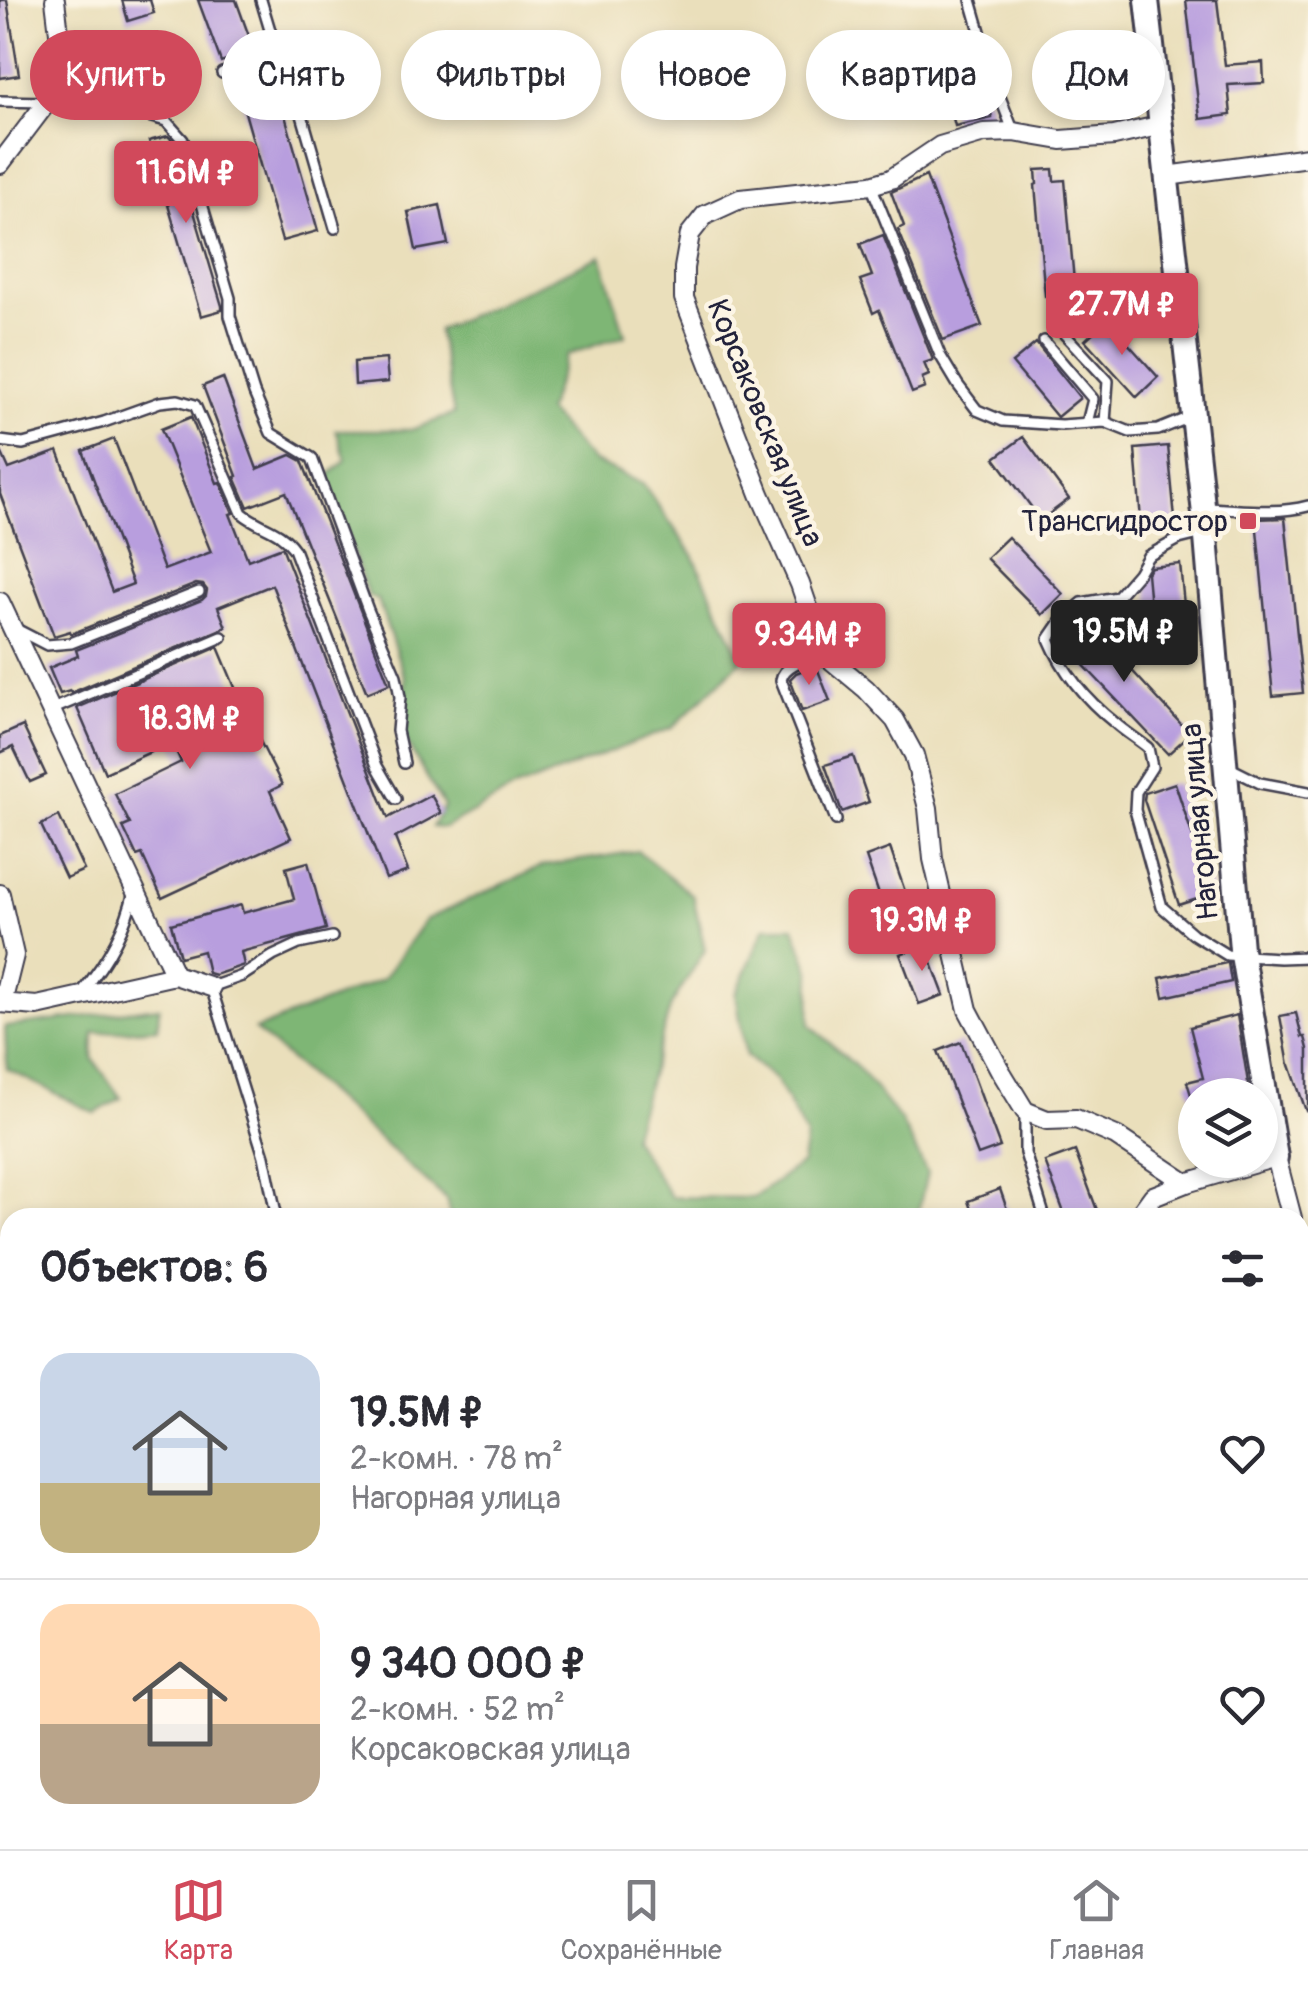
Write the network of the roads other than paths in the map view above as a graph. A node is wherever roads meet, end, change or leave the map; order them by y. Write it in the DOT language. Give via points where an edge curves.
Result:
graph roads {
  1 [pos="55,0"];
  2 [pos="261,0"];
  3 [pos="971,0"];
  4 [pos="1147,0"];
  5 [pos="59,30"];
  6 [pos="270,30"];
  7 [pos="0,100"];
  8 [pos="30,101"];
  9 [pos="33,120"];
  10 [pos="162,120"];
  11 [pos="303,120"];
  12 [pos="1162,126"];
  13 [pos="1014,132"];
  14 [pos="1308,157"];
  15 [pos="0,164"];
  16 [pos="1167,176"];
  17 [pos="871,184"];
  18 [pos="334,228"];
  19 [pos="1056,325"];
  20 [pos="1044,340"];
  21 [pos="1193,416"];
  22 [pos="1105,422"];
  23 [pos="1087,424"];
  24 [pos="0,441"];
  25 [pos="1308,506"];
  26 [pos="1203,508"];
  27 [pos="1205,532"];
  28 [pos="199,592"];
  29 [pos="0,602"];
  30 [pos="12,627"];
  31 [pos="222,637"];
  32 [pos="824,654"];
  33 [pos="51,710"];
  34 [pos="404,764"];
  35 [pos="1225,765"];
  36 [pos="1308,792"];
  37 [pos="396,798"];
  38 [pos="836,820"];
  39 [pos="134,888"];
  40 [pos="0,894"];
  41 [pos="332,936"];
  42 [pos="1242,956"];
  43 [pos="1308,957"];
  44 [pos="175,975"];
  45 [pos="211,987"];
  46 [pos="78,996"];
  47 [pos="1,1003"];
  48 [pos="1263,1078"];
  49 [pos="1025,1112"];
  50 [pos="1278,1166"];
  51 [pos="1201,1178"];
  52 [pos="1186,1182"];
  53 [pos="276,1208"];
  54 [pos="1042,1208"];
  55 [pos="1144,1208"];
  56 [pos="1289,1208"];
  1 -- 5 [label="street"];
  2 -- 6 [label="lane"];
  3 -- 13 [label="lane"];
  4 -- 12 [label="street, Нагорная улица"];
  7 -- 8 [label="lane"];
  9 -- 15 [label="street"];
  10 -- 34 [label="lane" via="183,140 230,316 271,433 312,458 396,676"];
  11 -- 18 [label="lane"];
  12 -- 13 [label="street" via="1061,140"];
  12 -- 16 [label="street, Нагорная улица"];
  13 -- 17 [label="street" via="940,146 891,179"];
  14 -- 16 [label="street"];
  16 -- 21 [label="street, Нагорная улица"];
  17 -- 23 [label="lane" via="940,355 978,410 1003,421"];
  17 -- 32 [label="street, Корсаковская улица" via="740,198 704,215 690,234 684,268 684,298"];
  19 -- 22 [label="lane" via="1108,381"];
  20 -- 23 [label="lane" via="1093,398"];
  21 -- 22 [label="lane" via="1130,432"];
  21 -- 26 [label="street, Нагорная улица"];
  22 -- 23 [label="lane"];
  24 -- 37 [label="lane" via="23,444 160,402 195,406 242,513 294,549"];
  25 -- 26 [label="lane" via="1264,512"];
  26 -- 27 [label="street, Нагорная улица"];
  27 -- 35 [label="street, Нагорная улица"];
  27 -- 42 [label="lane" via="1148,556 1116,596 1082,604 1048,639 1083,695 1148,748 1152,766 1136,792 1136,810 1162,907 1228,955"];
  28 -- 30 [label="lane" via="71,644 47,645"];
  29 -- 30 [label="street"];
  30 -- 33 [label="street"];
  31 -- 33 [label="lane"];
  32 -- 38 [label="lane" via="786,668 781,680"];
  32 -- 49 [label="street" via="895,720 914,755 968,1010"];
  33 -- 39 [label="street"];
  35 -- 36 [label="lane" via="1260,782"];
  35 -- 42 [label="street, Нагорная улица"];
  39 -- 44 [label="street"];
  39 -- 46 [label="lane" via="108,956"];
  40 -- 47 [label="street" via="14,956"];
  41 -- 45 [label="lane" via="299,944"];
  42 -- 43 [label="lane"];
  42 -- 48 [label="street, Нагорная улица"];
  44 -- 45 [label="street"];
  44 -- 46 [label="street"];
  45 -- 53 [label="lane"];
  46 -- 47 [label="street" via="37,1006"];
  49 -- 52 [label="street" via="1047,1120 1076,1118"];
  49 -- 54 [label="lane" via="1024,1152"];
  50 -- 56 [label="street, Нагорная улица"];
  51 -- 52 [label="street"];
  52 -- 55 [label="street" via="1153,1196"];
}
